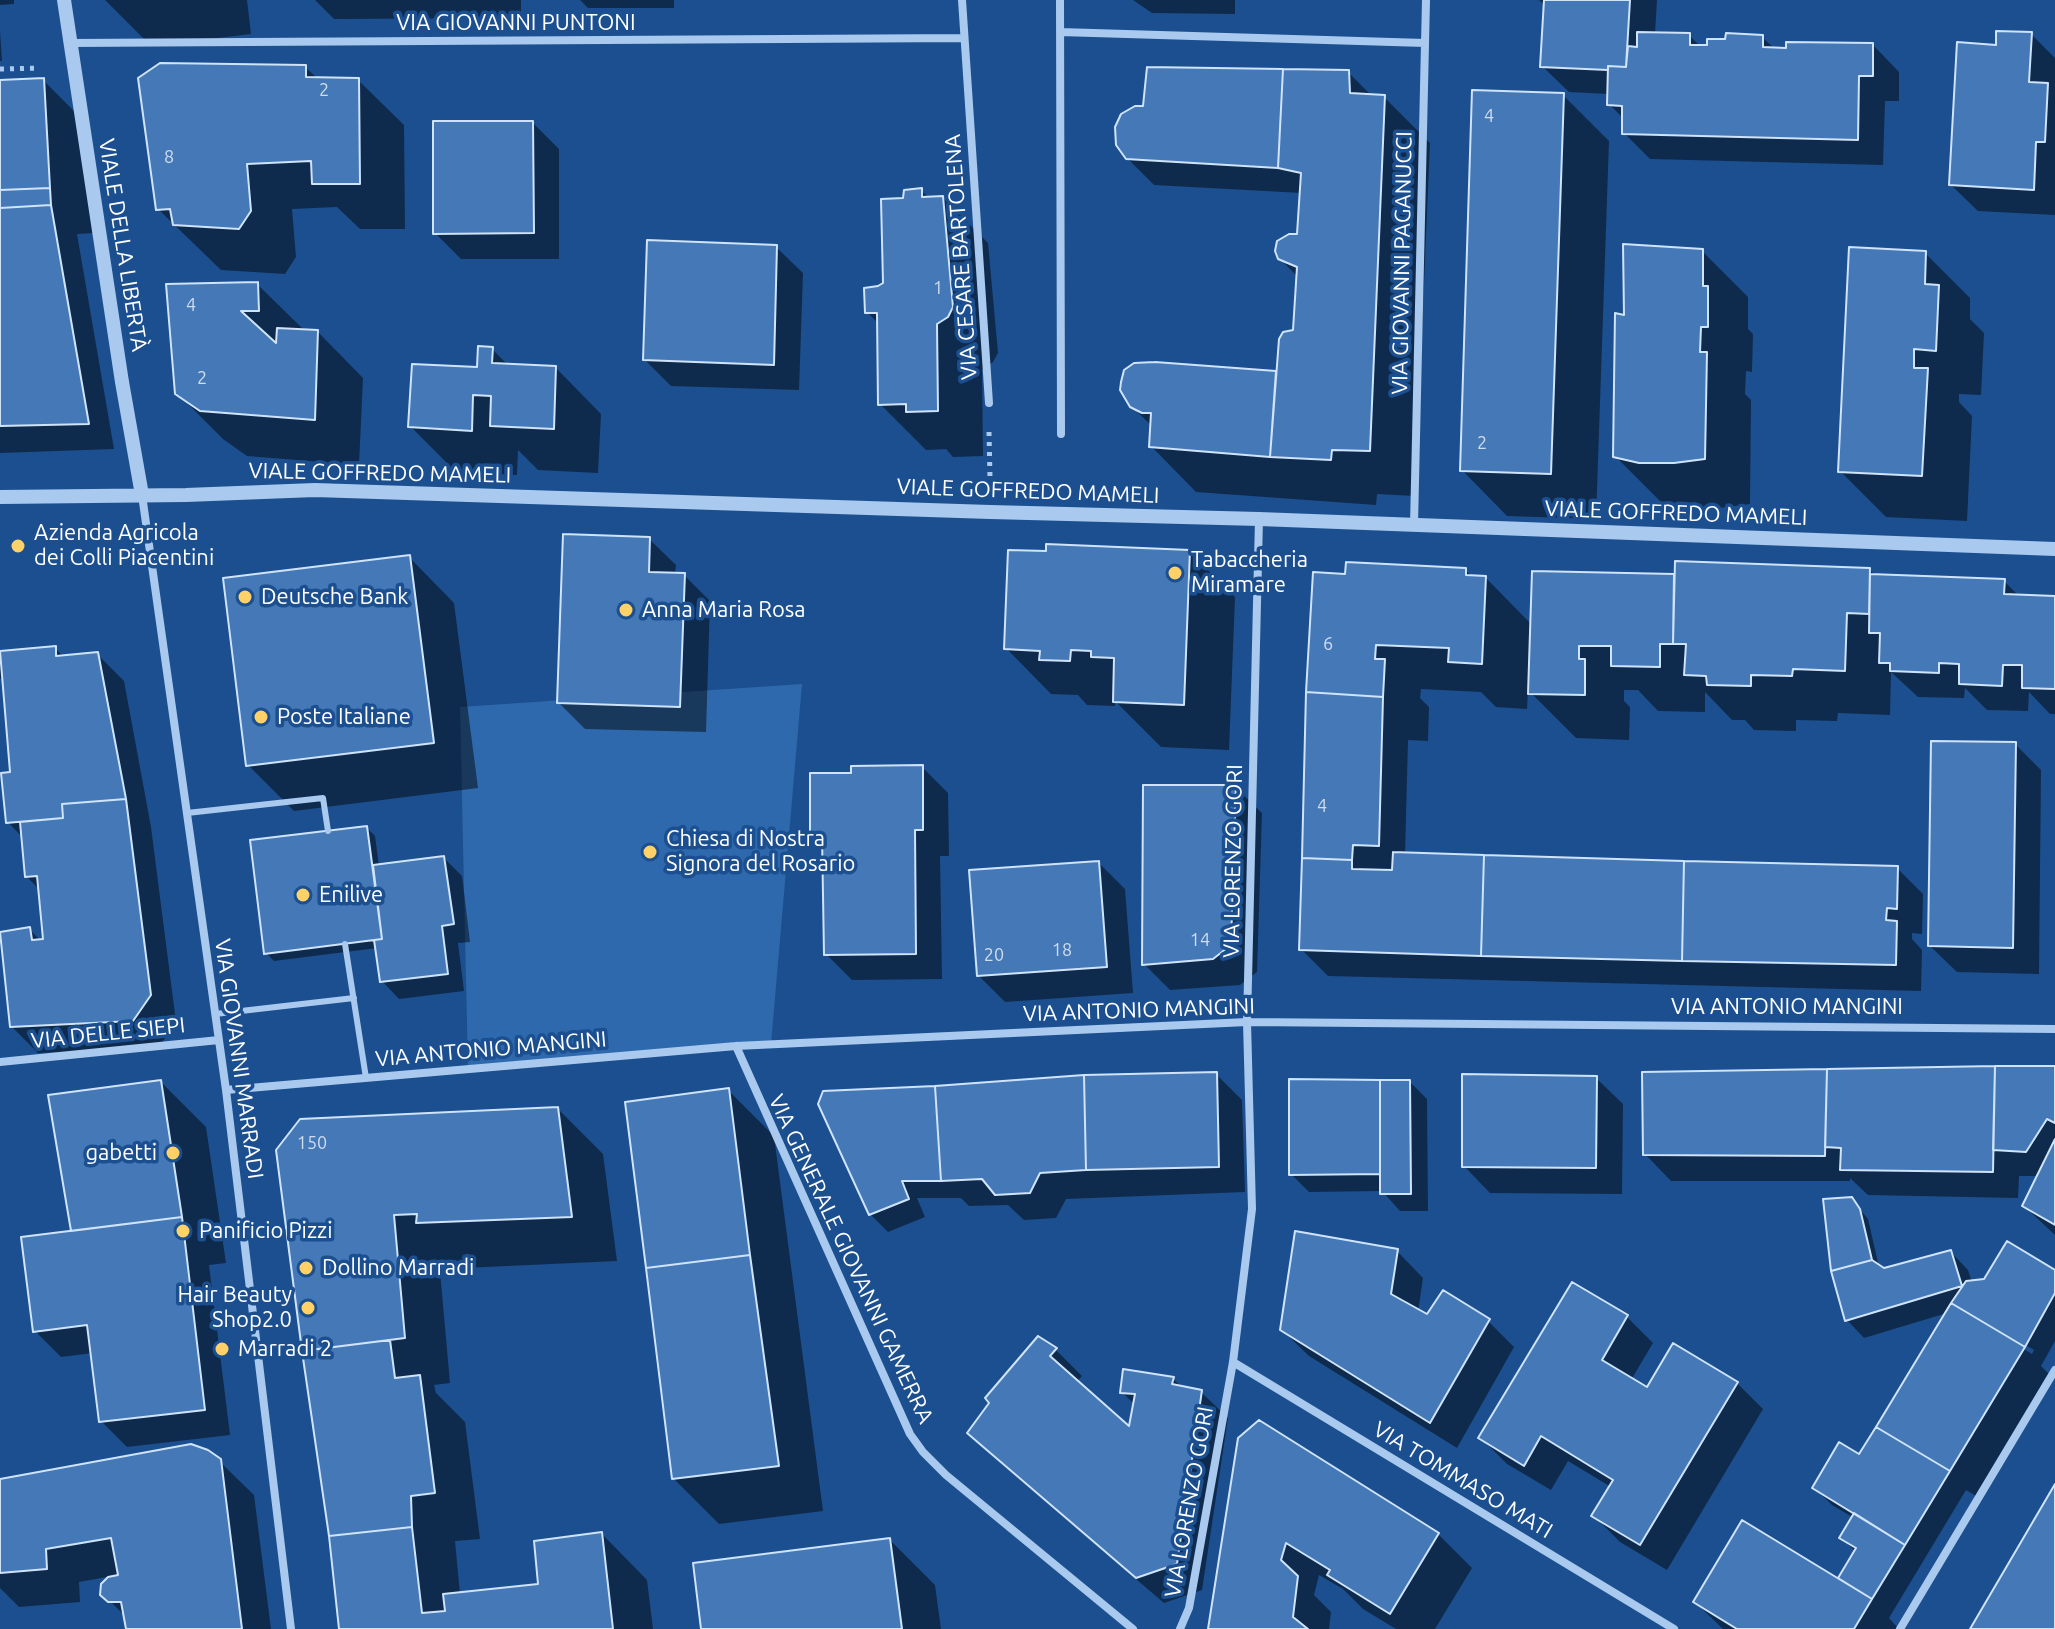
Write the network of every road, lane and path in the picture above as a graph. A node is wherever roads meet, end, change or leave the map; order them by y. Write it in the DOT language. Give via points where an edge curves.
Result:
graph roads {
  1 [pos="64,0"];
  2 [pos="962,0"];
  3 [pos="1060,0"];
  4 [pos="1426,0"];
  5 [pos="1060,32"];
  6 [pos="964,38"];
  7 [pos="69,43"];
  8 [pos="1425,43"];
  9 [pos="49,67"];
  10 [pos="0,69"];
  11 [pos="989,403"];
  12 [pos="1061,434"];
  13 [pos="142,495"];
  14 [pos="0,497"];
  15 [pos="990,512"];
  16 [pos="1259,519"];
  17 [pos="1414,526"];
  18 [pos="2055,549"];
  19 [pos="187,813"];
  20 [pos="328,831"];
  21 [pos="345,944"];
  22 [pos="354,998"];
  23 [pos="215,1014"];
  24 [pos="1247,1022"];
  25 [pos="2055,1029"];
  26 [pos="219,1040"];
  27 [pos="736,1046"];
  28 [pos="0,1062"];
  29 [pos="366,1078"];
  30 [pos="226,1090"];
  31 [pos="1233,1362"];
  32 [pos="2055,1370"];
  33 [pos="291,1629"];
  34 [pos="1133,1629"];
  35 [pos="1180,1629"];
  36 [pos="1674,1629"];
  37 [pos="1900,1629"];
  1 -- 7 [label="street, VIALE DELLA LIBERTÀ"];
  2 -- 6 [label="street, VIA CESARE BARTOLENA"];
  3 -- 5 [label="street"];
  4 -- 8 [label="street, VIA GIOVANNI PAGANUCCI"];
  5 -- 8 [label="street"];
  5 -- 12 [label="street"];
  6 -- 7 [label="street, VIA GIOVANNI PUNTONI"];
  6 -- 11 [label="street, VIA CESARE BARTOLENA"];
  7 -- 13 [label="street, VIALE DELLA LIBERTÀ"];
  8 -- 17 [label="street, VIA GIOVANNI PAGANUCCI"];
  9 -- 10 [label="path"];
  11 -- 15 [label="path, VIA CESARE BARTOLENA"];
  13 -- 14 [label="street, VIALE GOFFREDO MAMELI"];
  13 -- 15 [label="street, VIALE GOFFREDO MAMELI" via="315,490"];
  13 -- 19 [label="street, VIA GIOVANNI MARRADI"];
  15 -- 16 [label="street, VIALE GOFFREDO MAMELI"];
  16 -- 17 [label="street, VIALE GOFFREDO MAMELI"];
  16 -- 24 [label="street, VIA LORENZO GORI"];
  17 -- 18 [label="street, VIALE GOFFREDO MAMELI"];
  19 -- 20 [label="lane" via="323,798"];
  19 -- 23 [label="street, VIA GIOVANNI MARRADI"];
  21 -- 22 [label="lane"];
  22 -- 23 [label="lane"];
  22 -- 29 [label="lane"];
  23 -- 26 [label="street, VIA GIOVANNI MARRADI"];
  24 -- 25 [label="street, VIA ANTONIO MANGINI"];
  24 -- 27 [label="street, VIA ANTONIO MANGINI"];
  24 -- 31 [label="street, VIA LORENZO GORI" via="1252,1209"];
  26 -- 28 [label="street, VIA DELLE SIEPI"];
  26 -- 30 [label="street, VIA GIOVANNI MARRADI"];
  27 -- 29 [label="street, VIA ANTONIO MANGINI"];
  27 -- 34 [label="street, VIA GENERALE GIOVANNI GAMERRA" via="910,1434 946,1475"];
  29 -- 30 [label="street, VIA ANTONIO MANGINI"];
  30 -- 33 [label="street, VIA GIOVANNI MARRADI"];
  31 -- 35 [label="street, VIA LORENZO GORI" via="1189,1608"];
  31 -- 36 [label="street, VIA TOMMASO MATI"];
  32 -- 37 [label="street"];
}
